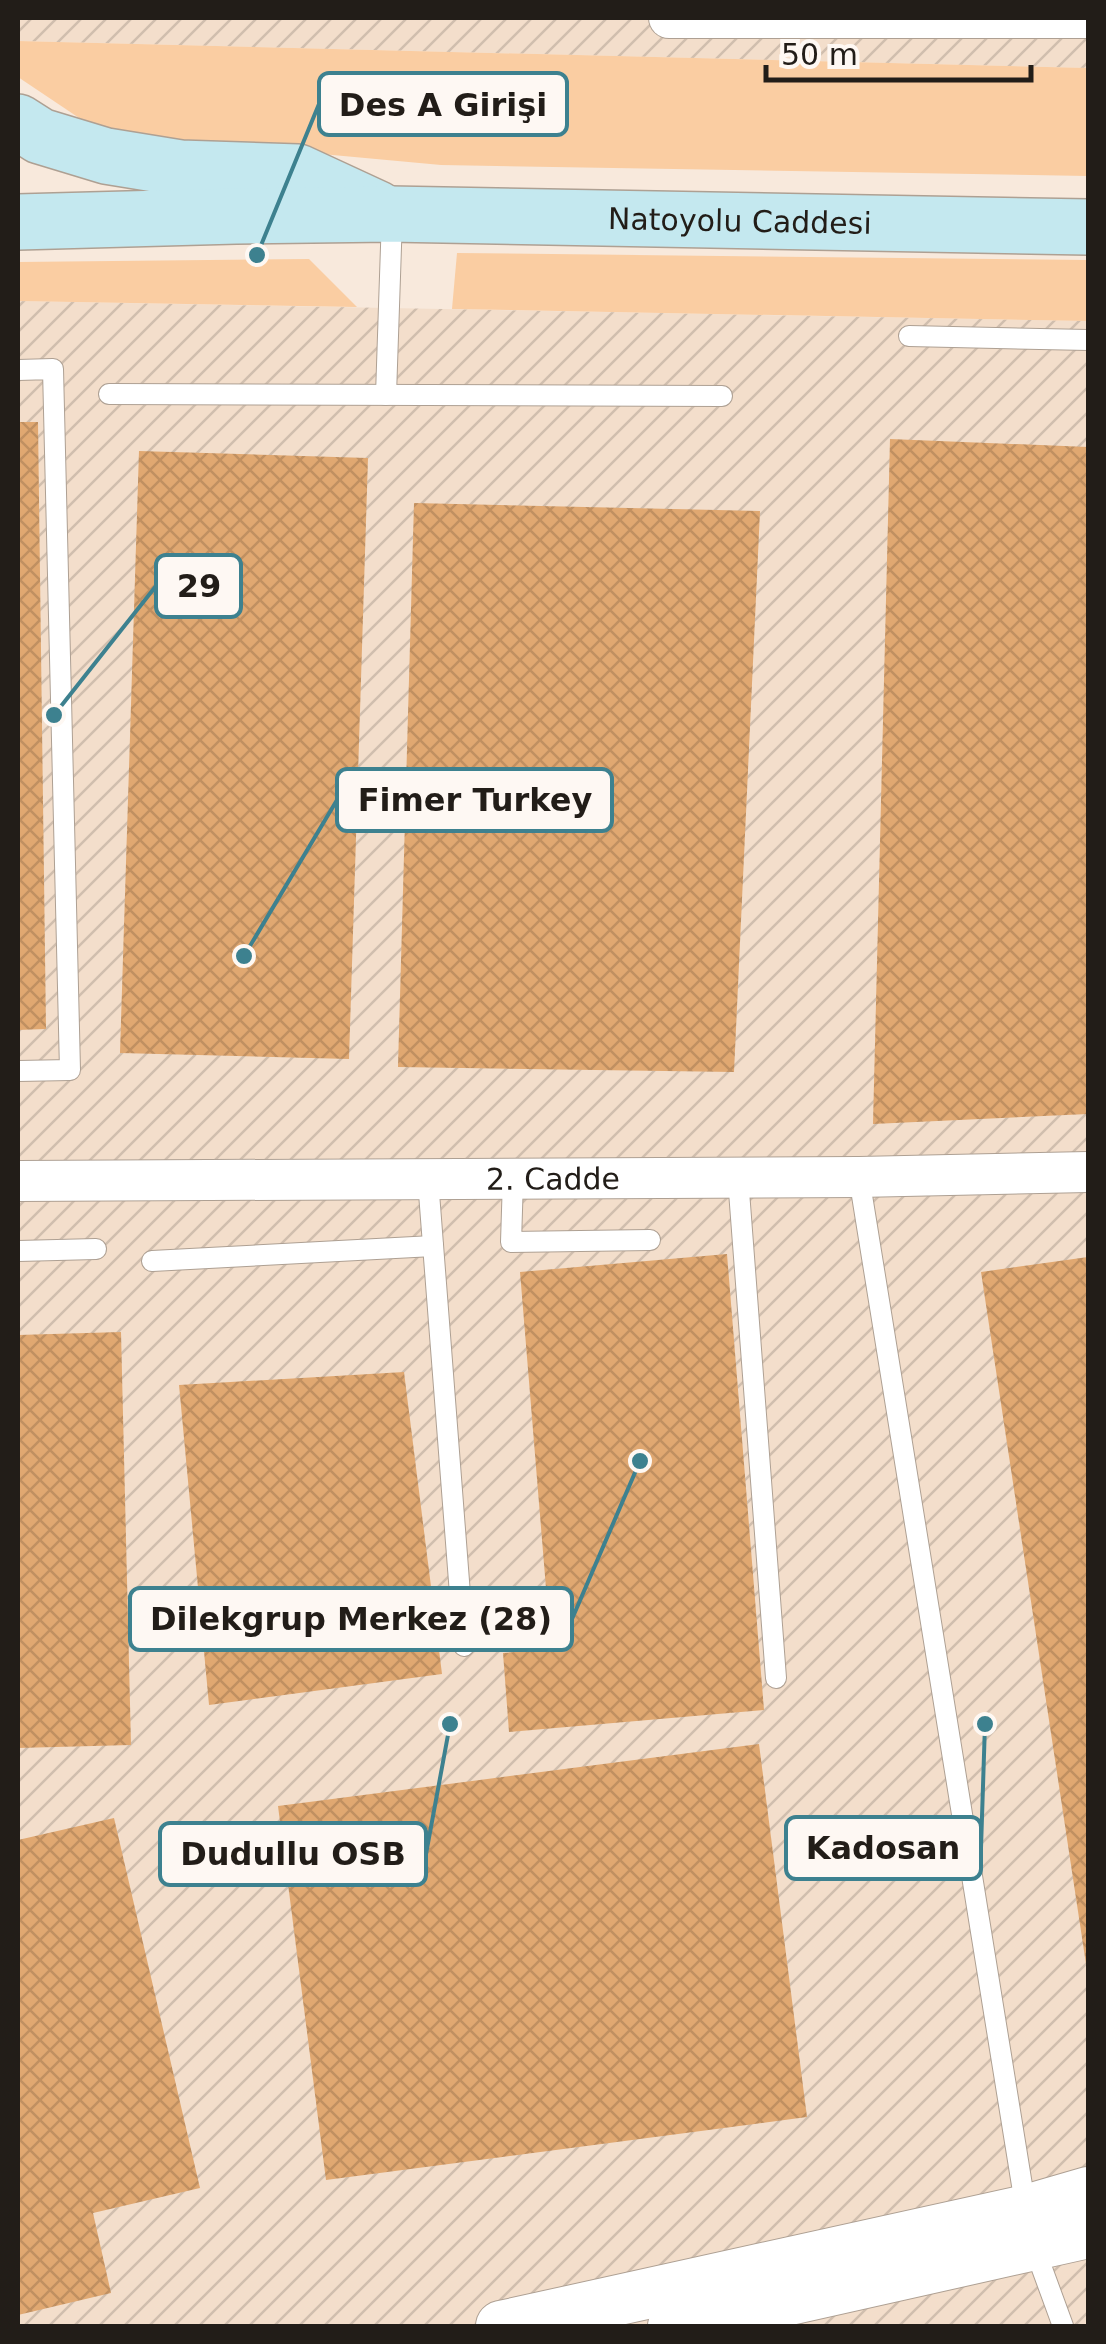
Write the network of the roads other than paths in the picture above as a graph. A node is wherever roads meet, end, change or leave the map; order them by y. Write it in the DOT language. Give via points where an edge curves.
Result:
graph roads {
  1 [pos="670,18"];
  2 [pos="723,18"];
  3 [pos="973,18"];
  4 [pos="1088,18"];
  5 [pos="18,122"];
  6 [pos="391,214"];
  7 [pos="18,222"];
  8 [pos="1088,226"];
  9 [pos="910,336"];
  10 [pos="1088,340"];
  11 [pos="18,370"];
  12 [pos="109,394"];
  13 [pos="386,395"];
  14 [pos="722,396"];
  15 [pos="18,1071"];
  16 [pos="1088,1172"];
  17 [pos="859,1177"];
  18 [pos="738,1178"];
  19 [pos="428,1180"];
  20 [pos="513,1180"];
  21 [pos="18,1182"];
  22 [pos="650,1240"];
  23 [pos="433,1246"];
  24 [pos="96,1249"];
  25 [pos="18,1251"];
  26 [pos="152,1262"];
  27 [pos="464,1646"];
  28 [pos="776,1678"];
  29 [pos="1088,2192"];
  30 [pos="1030,2228"];
  31 [pos="1088,2233"];
  32 [pos="501,2326"];
  33 [pos="673,2326"];
  34 [pos="1063,2326"];
  1 -- 2 [label="street"];
  2 -- 3 [label="street"];
  3 -- 4 [label="street"];
  5 -- 6 [label="main road, Natoyolu Caddesi" via="40,136 106,156 180,168 298,172"];
  6 -- 7 [label="main road, Natoyolu Caddesi"];
  6 -- 8 [label="main road, Natoyolu Caddesi"];
  6 -- 13 [label="lane"];
  9 -- 10 [label="lane"];
  11 -- 15 [label="lane" via="53,369 70,1070"];
  12 -- 13 [label="lane"];
  13 -- 14 [label="lane"];
  16 -- 17 [label="street, 2. Cadde"];
  17 -- 18 [label="street, 2. Cadde"];
  17 -- 30 [label="lane"];
  18 -- 20 [label="street, 2. Cadde"];
  18 -- 28 [label="lane"];
  19 -- 20 [label="street, 2. Cadde"];
  19 -- 21 [label="street, 2. Cadde"];
  19 -- 23 [label="lane"];
  20 -- 22 [label="lane" via="511,1242"];
  23 -- 26 [label="lane"];
  23 -- 27 [label="lane"];
  24 -- 25 [label="lane"];
  29 -- 30 [label="street"];
  30 -- 31 [label="street"];
  30 -- 32 [label="street"];
  30 -- 33 [label="street"];
  30 -- 34 [label="lane"];
}
